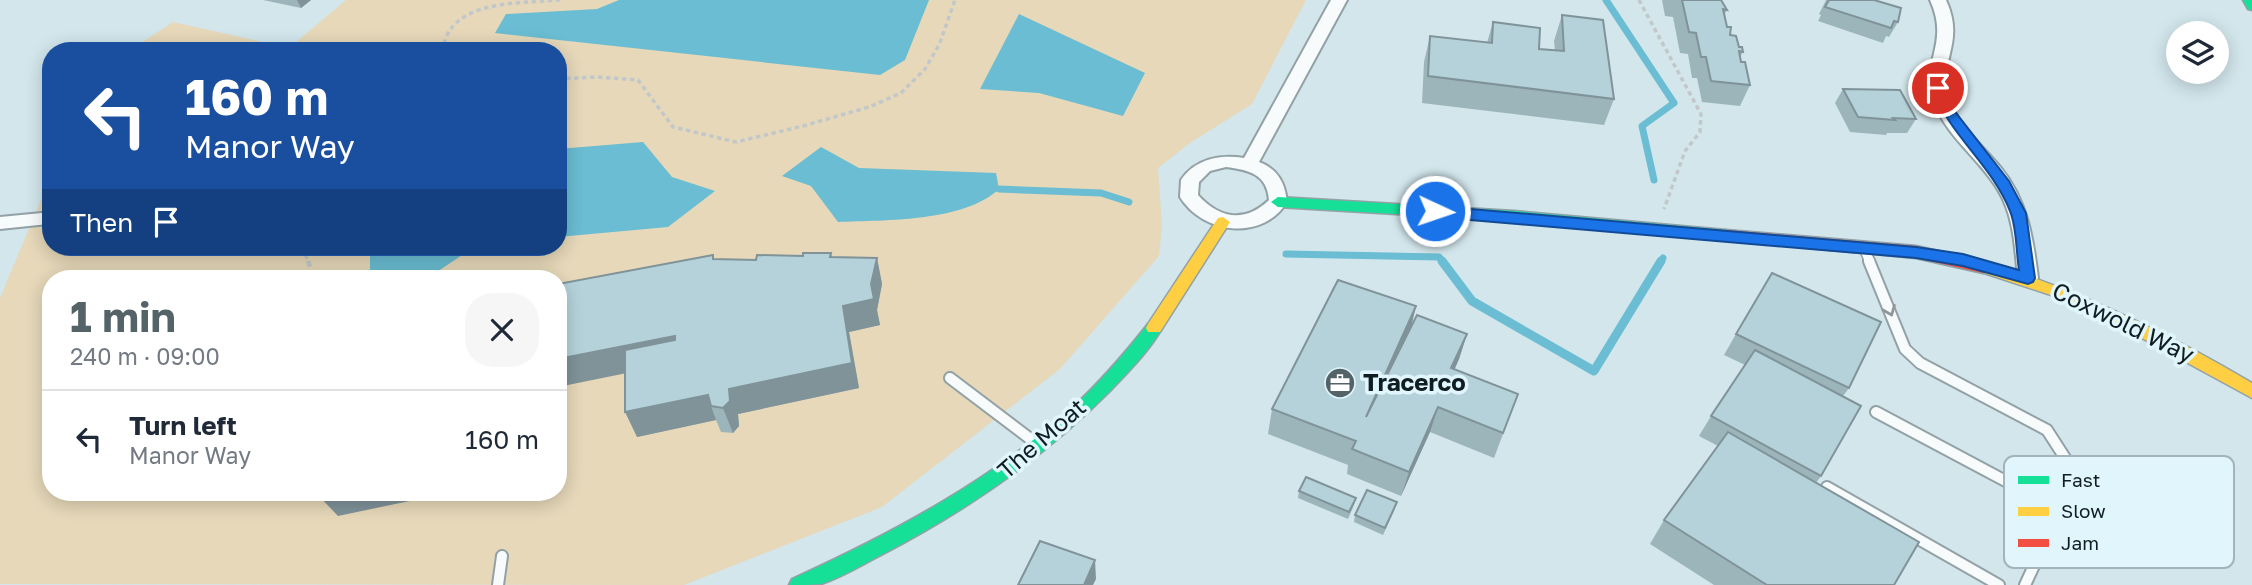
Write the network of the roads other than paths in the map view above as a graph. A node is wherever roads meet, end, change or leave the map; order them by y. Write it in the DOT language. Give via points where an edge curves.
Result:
graph roads {
  1 [pos="1339,0"];
  2 [pos="1938,0"];
  3 [pos="2249,0"];
  4 [pos="2252,6"];
  5 [pos="1250,163"];
  6 [pos="1278,202"];
  7 [pos="42,219"];
  8 [pos="1223,222"];
  9 [pos="0,223"];
  10 [pos="1864,248"];
  11 [pos="2028,278"];
  12 [pos="950,378"];
  13 [pos="2252,391"];
  14 [pos="1876,412"];
  15 [pos="1038,444"];
  16 [pos="2064,456"];
  17 [pos="2004,480"];
  18 [pos="1827,486"];
  19 [pos="502,556"];
  20 [pos="2033,568"];
  21 [pos="498,585"];
  22 [pos="799,585"];
  23 [pos="1999,585"];
  24 [pos="2025,585"];
  1 -- 5 [label="street"];
  2 -- 11 [label="street" via="1949,38 1938,88 1947,110 2004,185 2019,213"];
  3 -- 4 [label="street"];
  5 -- 6 [label="street" via="1273,179"];
  5 -- 8 [label="street" via="1226,161 1203,167 1190,180 1189,197 1201,213"];
  6 -- 8 [label="street" via="1266,215 1247,223"];
  6 -- 10 [label="street, Coxwold Way" via="1514,216"];
  7 -- 9 [label="street"];
  8 -- 15 [label="street, The Moat" via="1140,345 1087,402"];
  10 -- 11 [label="street, Coxwold Way" via="1963,260"];
  10 -- 16 [label="lane, one-way" via="1905,349 1920,363 2047,430"];
  11 -- 13 [label="street, Coxwold Way" via="2122,316"];
  12 -- 15 [label="lane"];
  14 -- 17 [label="lane"];
  15 -- 22 [label="street, The Moat" via="1000,478 928,521"];
  18 -- 23 [label="lane"];
  19 -- 21 [label="lane"];
  20 -- 24 [label="lane"];
}
